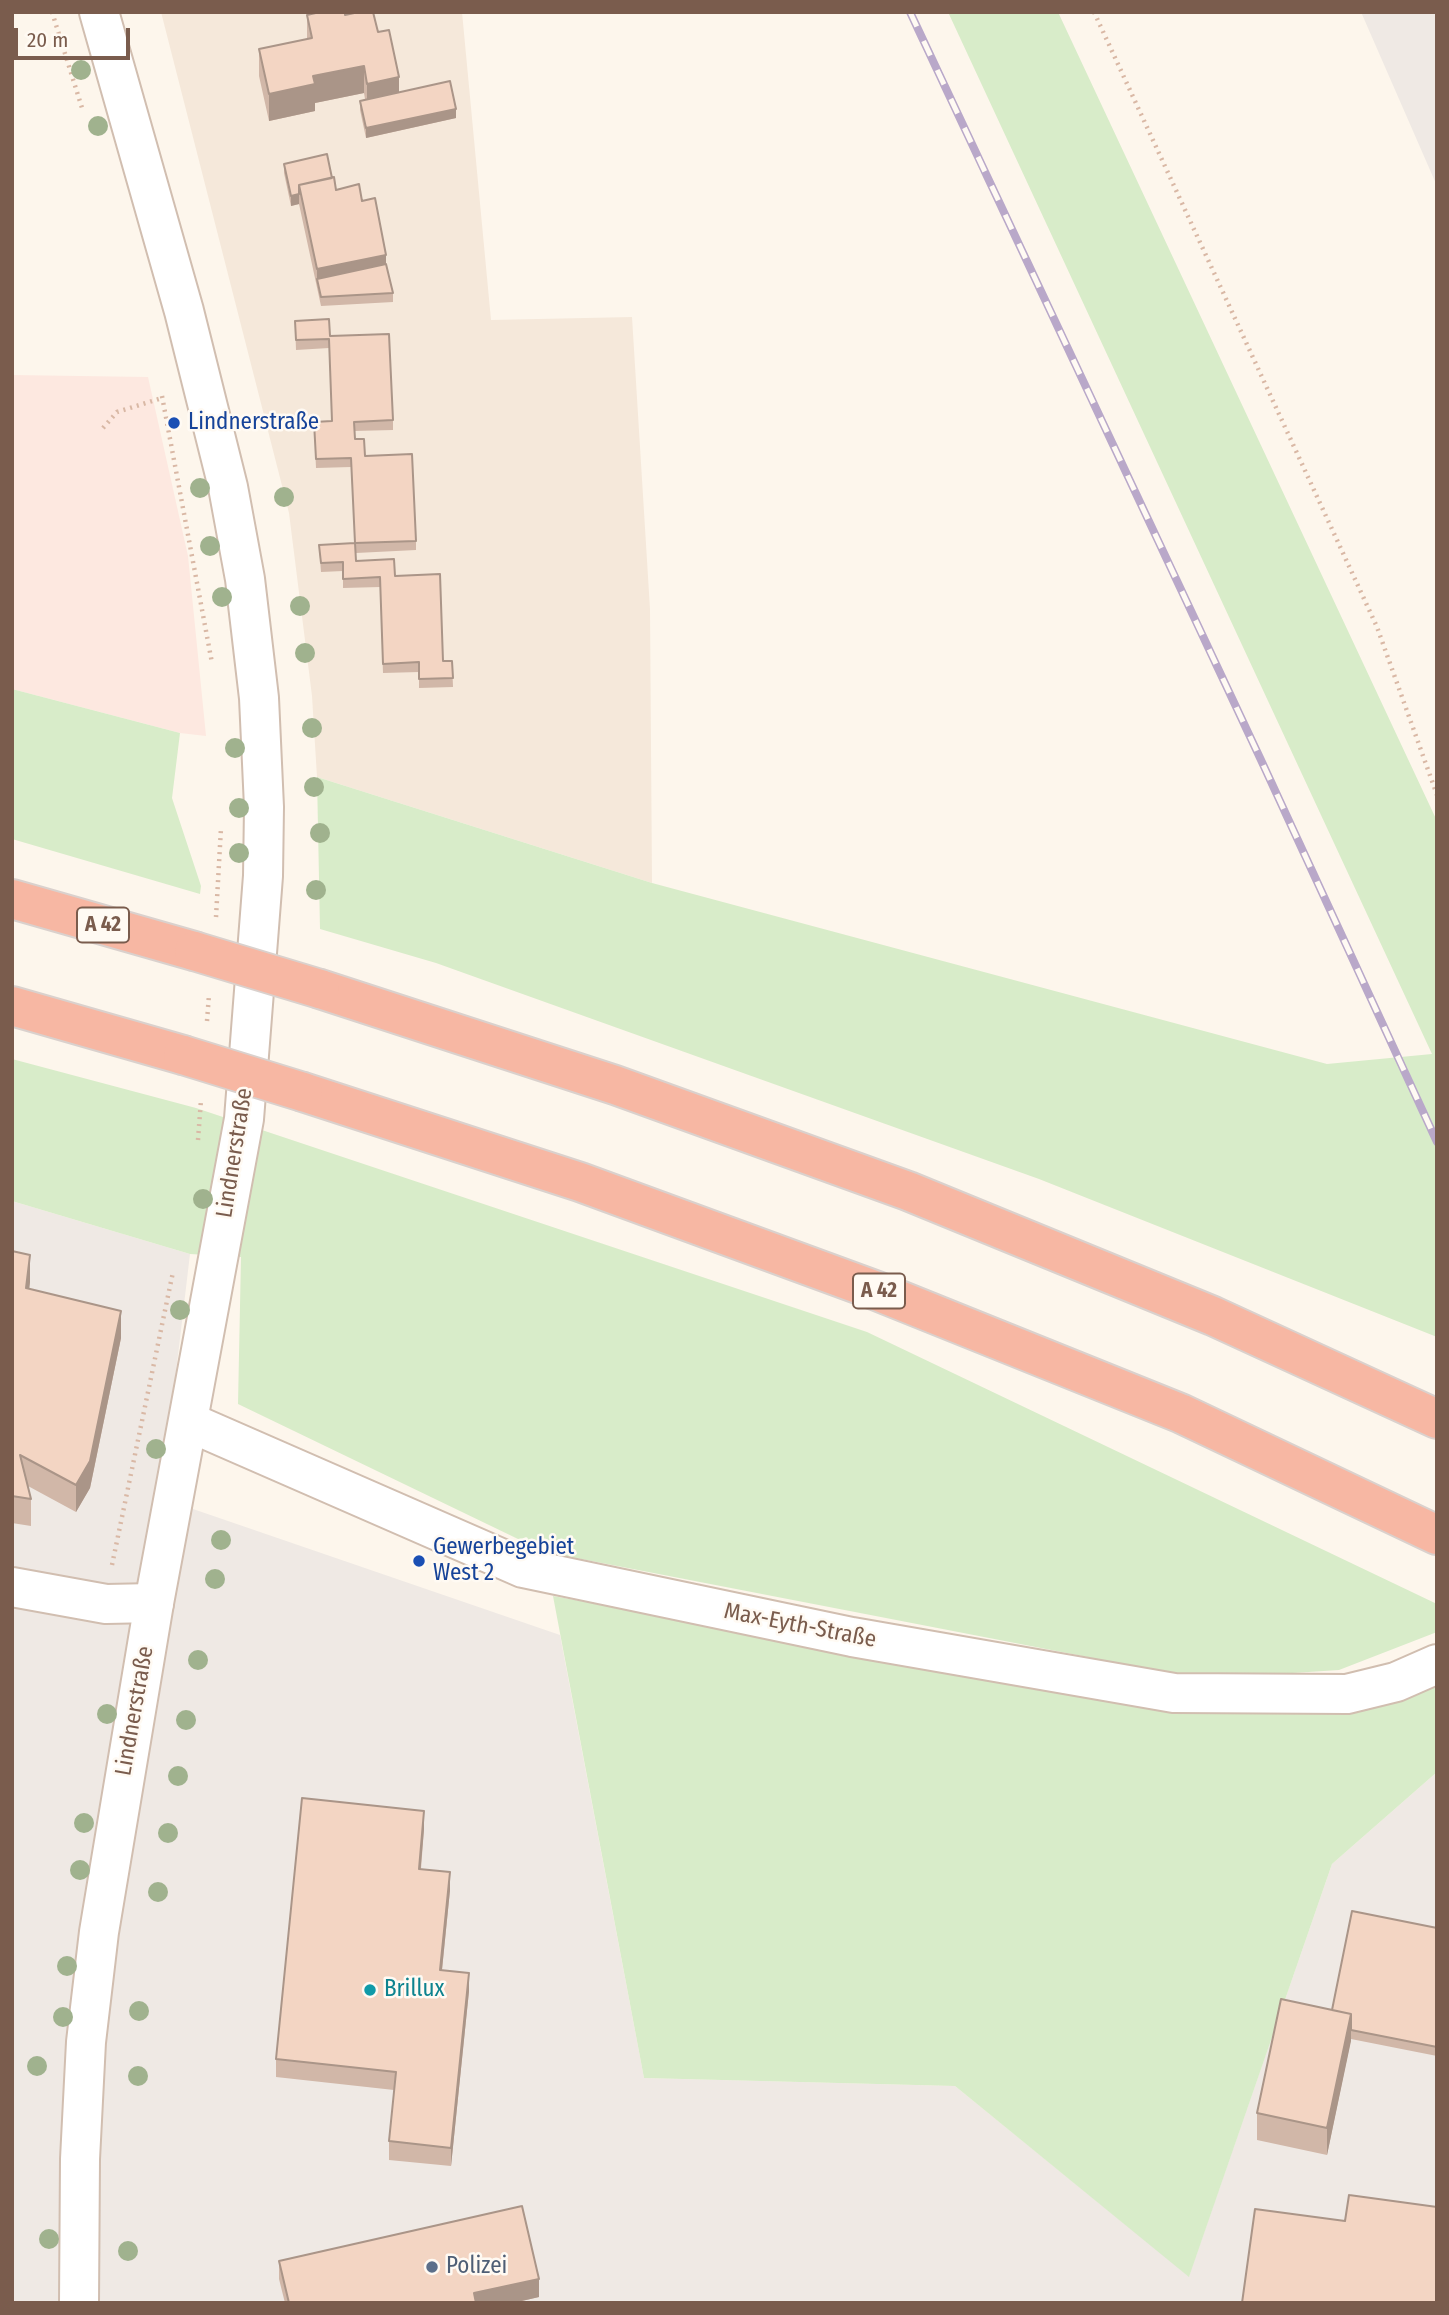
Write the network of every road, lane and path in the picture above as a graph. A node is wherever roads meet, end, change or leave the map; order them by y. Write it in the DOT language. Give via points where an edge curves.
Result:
graph roads {
  1 [pos="52,12"];
  2 [pos="99,12"];
  3 [pos="1094,12"];
  4 [pos="85,116"];
  5 [pos="160,385"];
  6 [pos="162,398"];
  7 [pos="103,428"];
  8 [pos="213,665"];
  9 [pos="1437,795"];
  10 [pos="222,817"];
  11 [pos="12,899"];
  12 [pos="204,938"];
  13 [pos="209,993"];
  14 [pos="12,1006"];
  15 [pos="197,1058"];
  16 [pos="197,1153"];
  17 [pos="175,1262"];
  18 [pos="1437,1419"];
  19 [pos="189,1422"];
  20 [pos="1437,1535"];
  21 [pos="12,1587"];
  22 [pos="154,1603"];
  23 [pos="106,1604"];
  24 [pos="1437,1664"];
  25 [pos="79,2303"];
  1 -- 4 [label="path"];
  2 -- 19 [label="street, Lindnerstraße" via="184,311 228,487 259,698 263,876 244,1119"];
  3 -- 9 [label="path" via="1377,627"];
  5 -- 6 [label="path"];
  6 -- 7 [label="path" via="117,412"];
  6 -- 8 [label="path"];
  10 -- 12 [label="path"];
  11 -- 12 [label="highway, A 42"];
  12 -- 18 [label="highway, A 42, bridge" via="320,989 615,1086 908,1191 1213,1316"];
  13 -- 15 [label="path"];
  14 -- 15 [label="highway, A 42"];
  15 -- 16 [label="path"];
  15 -- 20 [label="highway, A 42, bridge" via="580,1182 877,1291 1180,1413"];
  17 -- 23 [label="path" via="119,1519"];
  19 -- 22 [label="street, Lindnerstraße"];
  19 -- 24 [label="street, Max-Eyth-Straße" via="523,1568 852,1637 1174,1693 1347,1694 1396,1682"];
  21 -- 23 [label="street"];
  22 -- 23 [label="street"];
  22 -- 25 [label="street, Lindnerstraße" via="99,1932 86,2042"];
}
